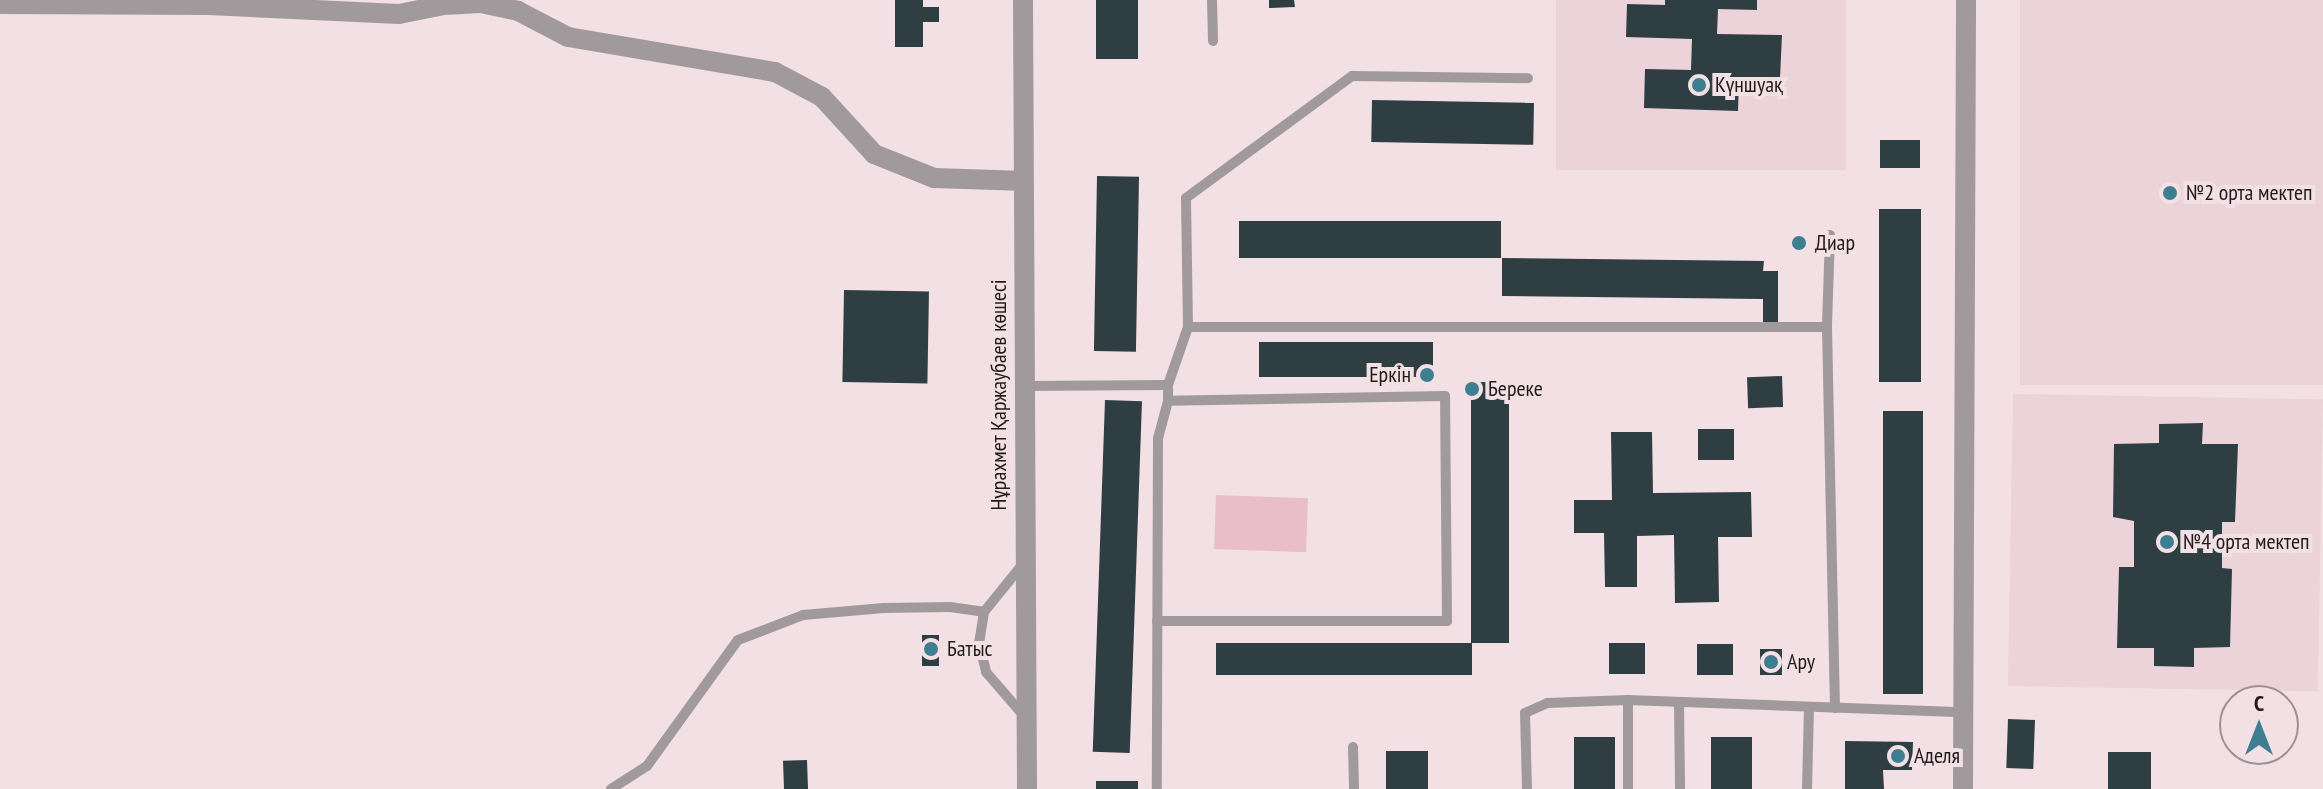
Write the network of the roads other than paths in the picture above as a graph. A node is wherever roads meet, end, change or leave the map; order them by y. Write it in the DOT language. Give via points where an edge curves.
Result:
graph roads {
  1 [pos="1023,0"];
  2 [pos="1212,0"];
  3 [pos="1966,0"];
  4 [pos="0,4"];
  5 [pos="1213,41"];
  6 [pos="1528,78"];
  7 [pos="1023,181"];
  8 [pos="1830,235"];
  9 [pos="1188,327"];
  10 [pos="1827,327"];
  11 [pos="1168,385"];
  12 [pos="1023,386"];
  13 [pos="1168,401"];
  14 [pos="1024,564"];
  15 [pos="984,612"];
  16 [pos="1157,621"];
  17 [pos="1628,700"];
  18 [pos="1679,703"];
  19 [pos="1809,708"];
  20 [pos="1835,708"];
  21 [pos="1963,712"];
  22 [pos="1028,720"];
  23 [pos="1353,747"];
  24 [pos="611,789"];
  25 [pos="1027,789"];
  26 [pos="1157,789"];
  27 [pos="1354,789"];
  28 [pos="1527,789"];
  29 [pos="1628,789"];
  30 [pos="1680,789"];
  31 [pos="1807,789"];
  32 [pos="1963,789"];
  1 -- 7 [label="street, Нұрахмет Қаржаубаев көшесі"];
  2 -- 5 [label="lane"];
  3 -- 21 [label="street"];
  4 -- 7 [label="street" via="209,5 399,14 481,3 518,11 568,37 775,72 822,97 874,154 934,178"];
  6 -- 9 [label="lane" via="1352,76 1186,198"];
  7 -- 12 [label="street, Нұрахмет Қаржаубаев көшесі"];
  8 -- 10 [label="lane"];
  9 -- 10 [label="lane"];
  9 -- 11 [label="lane"];
  10 -- 20 [label="lane"];
  11 -- 12 [label="lane"];
  11 -- 13 [label="lane"];
  12 -- 14 [label="street, Нұрахмет Қаржаубаев көшесі"];
  13 -- 16 [label="lane" via="1158,439"];
  13 -- 16 [label="lane" via="1445,396 1447,621"];
  14 -- 15 [label="lane"];
  14 -- 22 [label="street, Нұрахмет Қаржаубаев көшесі"];
  15 -- 22 [label="lane" via="982,663"];
  15 -- 24 [label="lane" via="884,608 803,615 738,640 647,766"];
  16 -- 26 [label="lane"];
  17 -- 18 [label="lane"];
  17 -- 28 [label="lane" via="1547,703 1525,713"];
  17 -- 29 [label="lane"];
  18 -- 19 [label="lane"];
  18 -- 30 [label="lane"];
  19 -- 20 [label="lane"];
  19 -- 31 [label="lane"];
  20 -- 21 [label="lane"];
  21 -- 32 [label="street"];
  22 -- 25 [label="street, Нұрахмет Қаржаубаев көшесі"];
  23 -- 27 [label="lane"];
}
